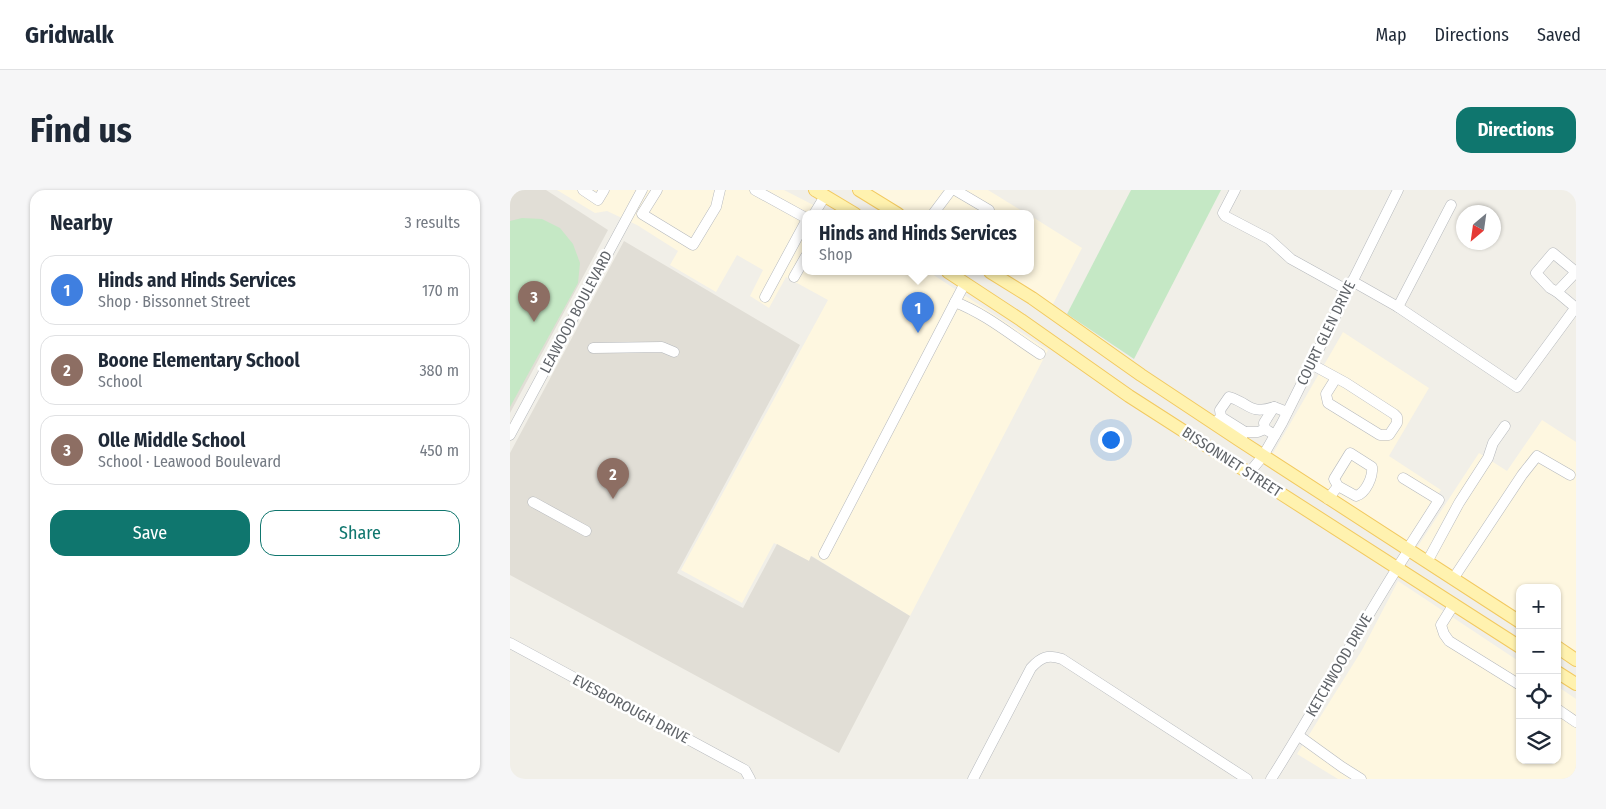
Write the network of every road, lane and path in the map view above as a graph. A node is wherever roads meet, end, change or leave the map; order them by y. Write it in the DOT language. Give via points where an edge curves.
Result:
graph roads {
  1 [pos="583,190"];
  2 [pos="604,190"];
  3 [pos="642,190"];
  4 [pos="657,190"];
  5 [pos="720,190"];
  6 [pos="755,190"];
  7 [pos="859,190"];
  8 [pos="950,190"];
  9 [pos="955,190"];
  10 [pos="1235,190"];
  11 [pos="1398,190"];
  12 [pos="823,192"];
  13 [pos="1451,205"];
  14 [pos="816,210"];
  15 [pos="849,210"];
  16 [pos="892,210"];
  17 [pos="936,210"];
  18 [pos="989,210"];
  19 [pos="802,217"];
  20 [pos="802,227"];
  21 [pos="802,263"];
  22 [pos="953,275"];
  23 [pos="995,275"];
  24 [pos="794,277"];
  25 [pos="965,283"];
  26 [pos="1349,286"];
  27 [pos="1557,292"];
  28 [pos="765,297"];
  29 [pos="955,302"];
  30 [pos="1398,307"];
  31 [pos="1576,307"];
  32 [pos="593,348"];
  33 [pos="674,352"];
  34 [pos="1040,354"];
  35 [pos="1311,364"];
  36 [pos="1336,378"];
  37 [pos="1274,407"];
  38 [pos="1287,412"];
  39 [pos="1218,420"];
  40 [pos="1505,426"];
  41 [pos="1265,429"];
  42 [pos="510,435"];
  43 [pos="1275,435"];
  44 [pos="1242,436"];
  45 [pos="1263,456"];
  46 [pos="1249,473"];
  47 [pos="1570,475"];
  48 [pos="1403,478"];
  49 [pos="1338,486"];
  50 [pos="1328,499"];
  51 [pos="533,502"];
  52 [pos="586,531"];
  53 [pos="1408,550"];
  54 [pos="824,554"];
  55 [pos="1427,562"];
  56 [pos="1397,568"];
  57 [pos="1453,579"];
  58 [pos="1454,604"];
  59 [pos="1516,619"];
  60 [pos="510,643"];
  61 [pos="1516,644"];
  62 [pos="1561,650"];
  63 [pos="1574,658"];
  64 [pos="1561,673"];
  65 [pos="1561,675"];
  66 [pos="1516,682"];
  67 [pos="1576,684"];
  68 [pos="1561,712"];
  69 [pos="1576,722"];
  70 [pos="1299,736"];
  71 [pos="750,778"];
  72 [pos="973,779"];
  73 [pos="1247,779"];
  74 [pos="1271,779"];
  75 [pos="1361,779"];
  1 -- 2 [label="street" via="598,200"];
  3 -- 42 [label="street, LEAWOOD BOULEVARD"];
  4 -- 5 [label="street" via="642,214 693,245 716,207"];
  6 -- 19 [label="street"];
  7 -- 16 [label="main road"];
  8 -- 17 [label="street"];
  9 -- 18 [label="street"];
  10 -- 26 [label="street" via="1223,214 1225,216 1269,239 1291,259"];
  11 -- 26 [label="street, COURT GLEN DRIVE"];
  12 -- 14 [label="street"];
  12 -- 15 [label="main road"];
  13 -- 30 [label="street"];
  20 -- 28 [label="street"];
  21 -- 24 [label="street"];
  22 -- 25 [label="main road, BISSONNET STREET"];
  23 -- 39 [label="main road, BISSONNET STREET" via="1141,375"];
  25 -- 29 [label="street"];
  25 -- 46 [label="main road, BISSONNET STREET" via="1129,396"];
  26 -- 30 [label="street"];
  26 -- 35 [label="street, COURT GLEN DRIVE"];
  27 -- 31 [label="street"];
  29 -- 34 [label="street" via="1001,327"];
  29 -- 54 [label="street"];
  30 -- 31 [label="street" via="1517,386"];
  32 -- 33 [label="street" via="662,348"];
  35 -- 36 [label="street"];
  35 -- 38 [label="street, COURT GLEN DRIVE"];
  36 -- 36 [label="street" via="1397,417 1390,435 1380,435 1328,402 1326,394"];
  37 -- 38 [label="street"];
  37 -- 39 [label="street" via="1254,410 1229,397 1220,410"];
  37 -- 41 [label="street" via="1264,423"];
  38 -- 43 [label="street, COURT GLEN DRIVE"];
  39 -- 44 [label="main road, BISSONNET STREET"];
  40 -- 55 [label="street"];
  41 -- 43 [label="street"];
  41 -- 44 [label="street"];
  43 -- 45 [label="street, COURT GLEN DRIVE"];
  44 -- 45 [label="main road, BISSONNET STREET"];
  45 -- 46 [label="street, COURT GLEN DRIVE"];
  45 -- 50 [label="main road, BISSONNET STREET"];
  46 -- 56 [label="main road, BISSONNET STREET"];
  47 -- 57 [label="street" via="1537,456"];
  48 -- 53 [label="street, KETCHWOOD DRIVE" via="1439,500"];
  49 -- 50 [label="street"];
  50 -- 53 [label="main road, BISSONNET STREET"];
  51 -- 52 [label="street"];
  53 -- 55 [label="main road, BISSONNET STREET"];
  53 -- 56 [label="street, KETCHWOOD DRIVE"];
  55 -- 57 [label="main road, BISSONNET STREET"];
  56 -- 58 [label="main road, BISSONNET STREET"];
  56 -- 70 [label="street, KETCHWOOD DRIVE"];
  57 -- 59 [label="main road, BISSONNET STREET"];
  58 -- 61 [label="main road, BISSONNET STREET"];
  58 -- 66 [label="street" via="1441,625 1444,634"];
  60 -- 71 [label="street, EVESBOROUGH DRIVE" via="745,770"];
  62 -- 63 [label="main road"];
  63 -- 64 [label="main road"];
  65 -- 67 [label="main road"];
  68 -- 69 [label="street"];
  70 -- 74 [label="street, KETCHWOOD DRIVE"];
  70 -- 75 [label="street"];
  72 -- 73 [label="street" via="1031,668 1039,659 1051,655 1062,659"];
}
